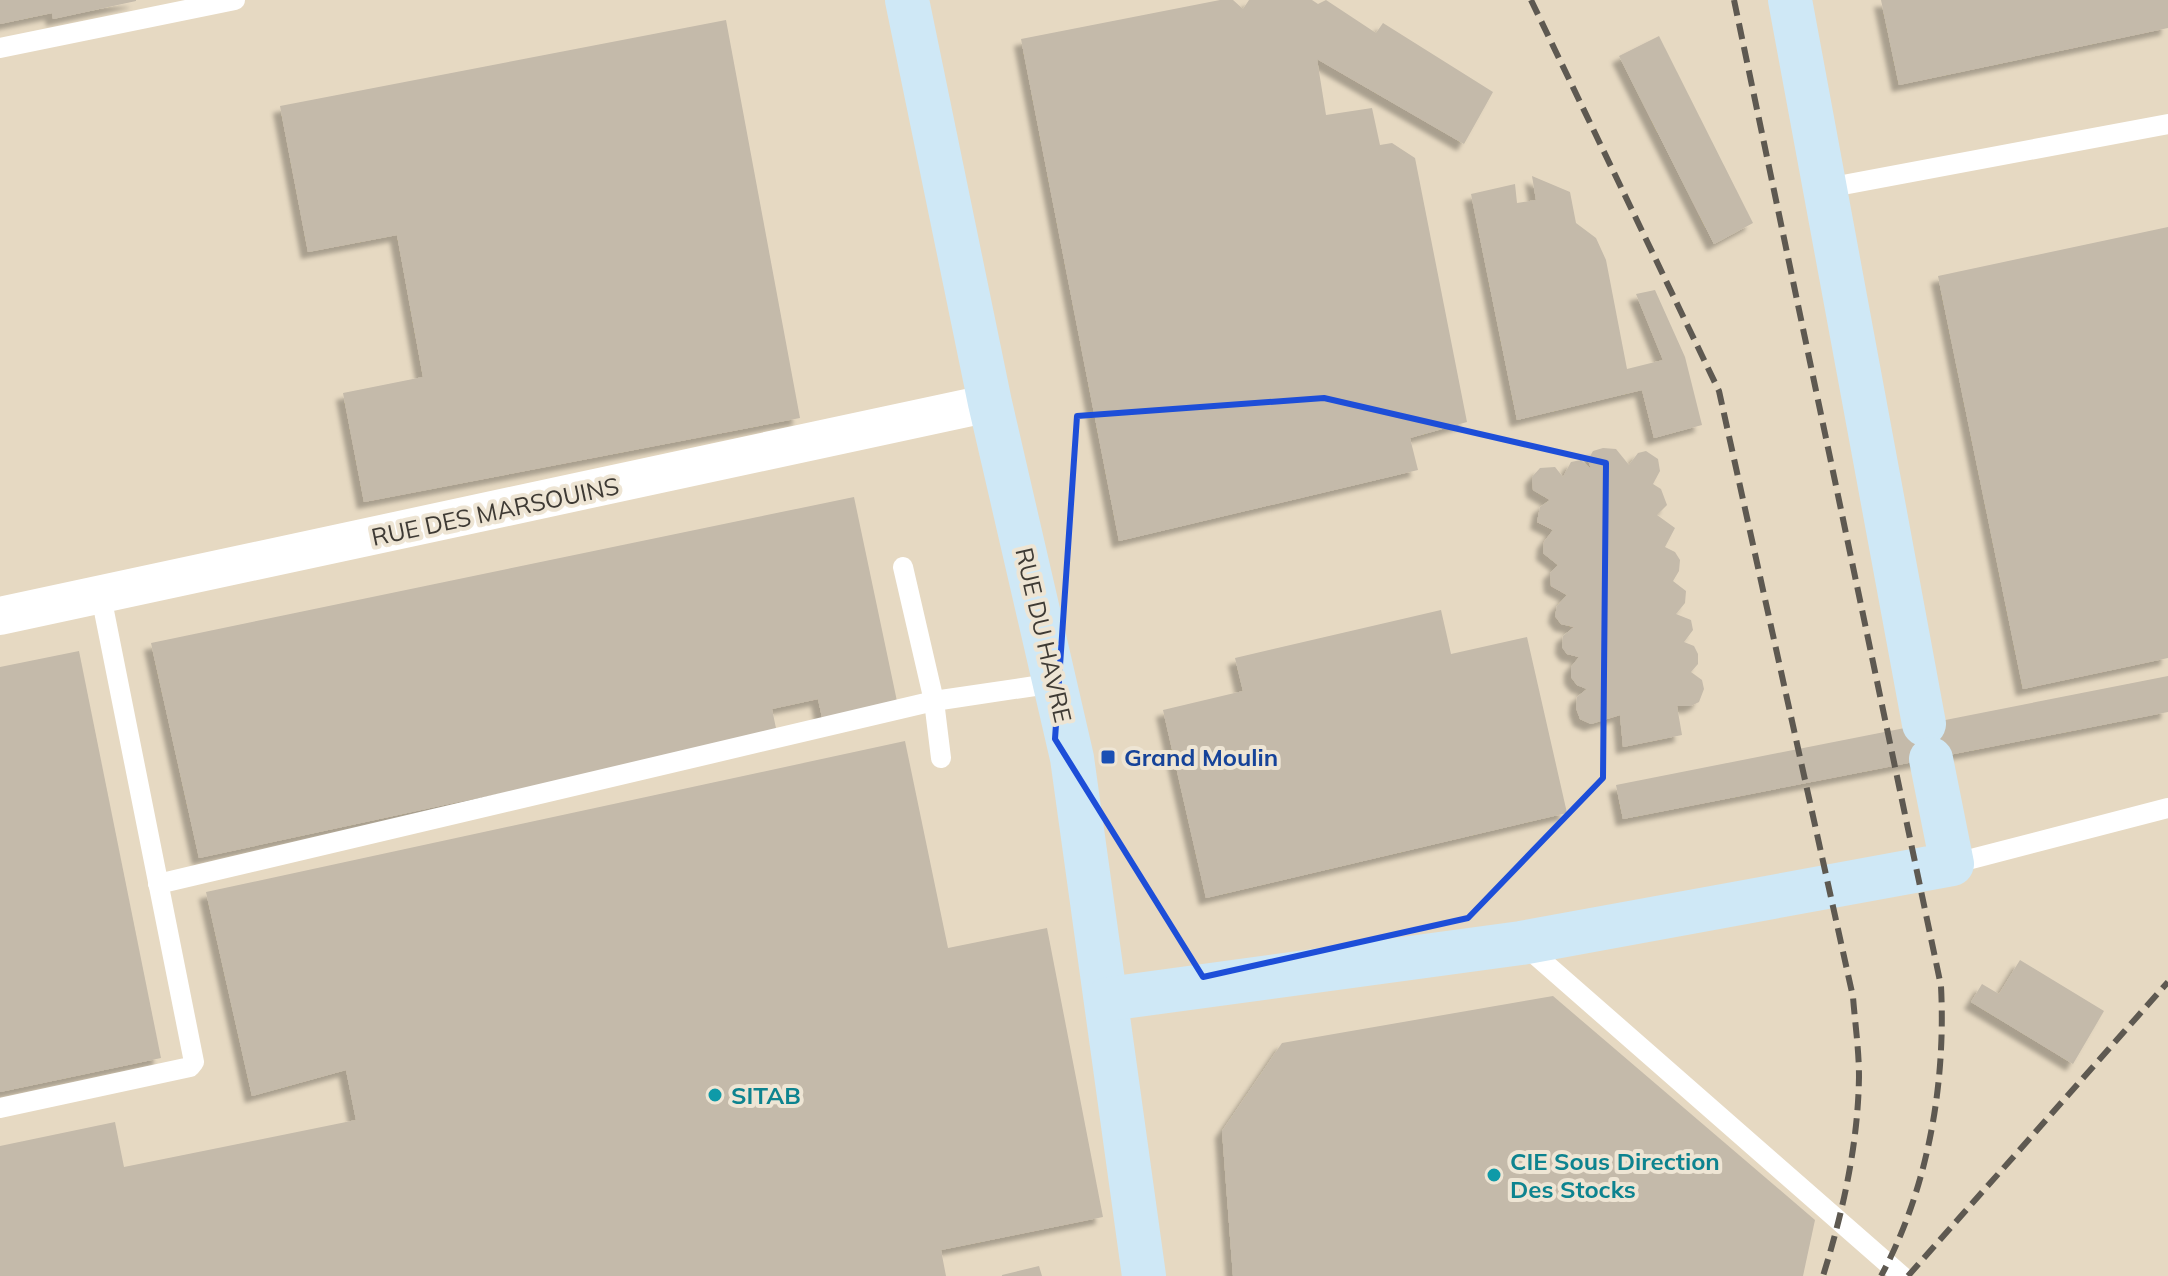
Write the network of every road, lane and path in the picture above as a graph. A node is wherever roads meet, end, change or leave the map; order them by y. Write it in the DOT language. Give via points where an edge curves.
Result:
graph roads {
  1 [pos="235,0"];
  2 [pos="907,0"];
  3 [pos="1790,0"];
  4 [pos="0,48"];
  5 [pos="2168,124"];
  6 [pos="1827,188"];
  7 [pos="990,403"];
  8 [pos="903,567"];
  9 [pos="101,596"];
  10 [pos="0,616"];
  11 [pos="1055,683"];
  12 [pos="934,701"];
  13 [pos="941,758"];
  14 [pos="2168,808"];
  15 [pos="1952,864"];
  16 [pos="158,884"];
  17 [pos="1521,943"];
  18 [pos="1108,999"];
  19 [pos="0,1108"];
  20 [pos="1144,1276"];
  21 [pos="1902,1276"];
  1 -- 4 [label="lane"];
  2 -- 7 [label="street, RUE DU HAVRE"];
  3 -- 6 [label="street"];
  5 -- 6 [label="lane"];
  6 -- 15 [label="street"];
  7 -- 9 [label="street, RUE DES MARSOUINS"];
  7 -- 11 [label="street, RUE DU HAVRE"];
  8 -- 12 [label="lane"];
  9 -- 10 [label="street, RUE DES MARSOUINS"];
  9 -- 16 [label="lane"];
  11 -- 12 [label="lane"];
  11 -- 18 [label="street, RUE DU HAVRE" via="1072,758"];
  12 -- 13 [label="lane"];
  12 -- 16 [label="lane"];
  14 -- 15 [label="lane"];
  15 -- 17 [label="street"];
  16 -- 19 [label="lane" via="194,1062"];
  17 -- 18 [label="street"];
  17 -- 21 [label="lane"];
  18 -- 20 [label="street, RUE DU HAVRE"];
}
